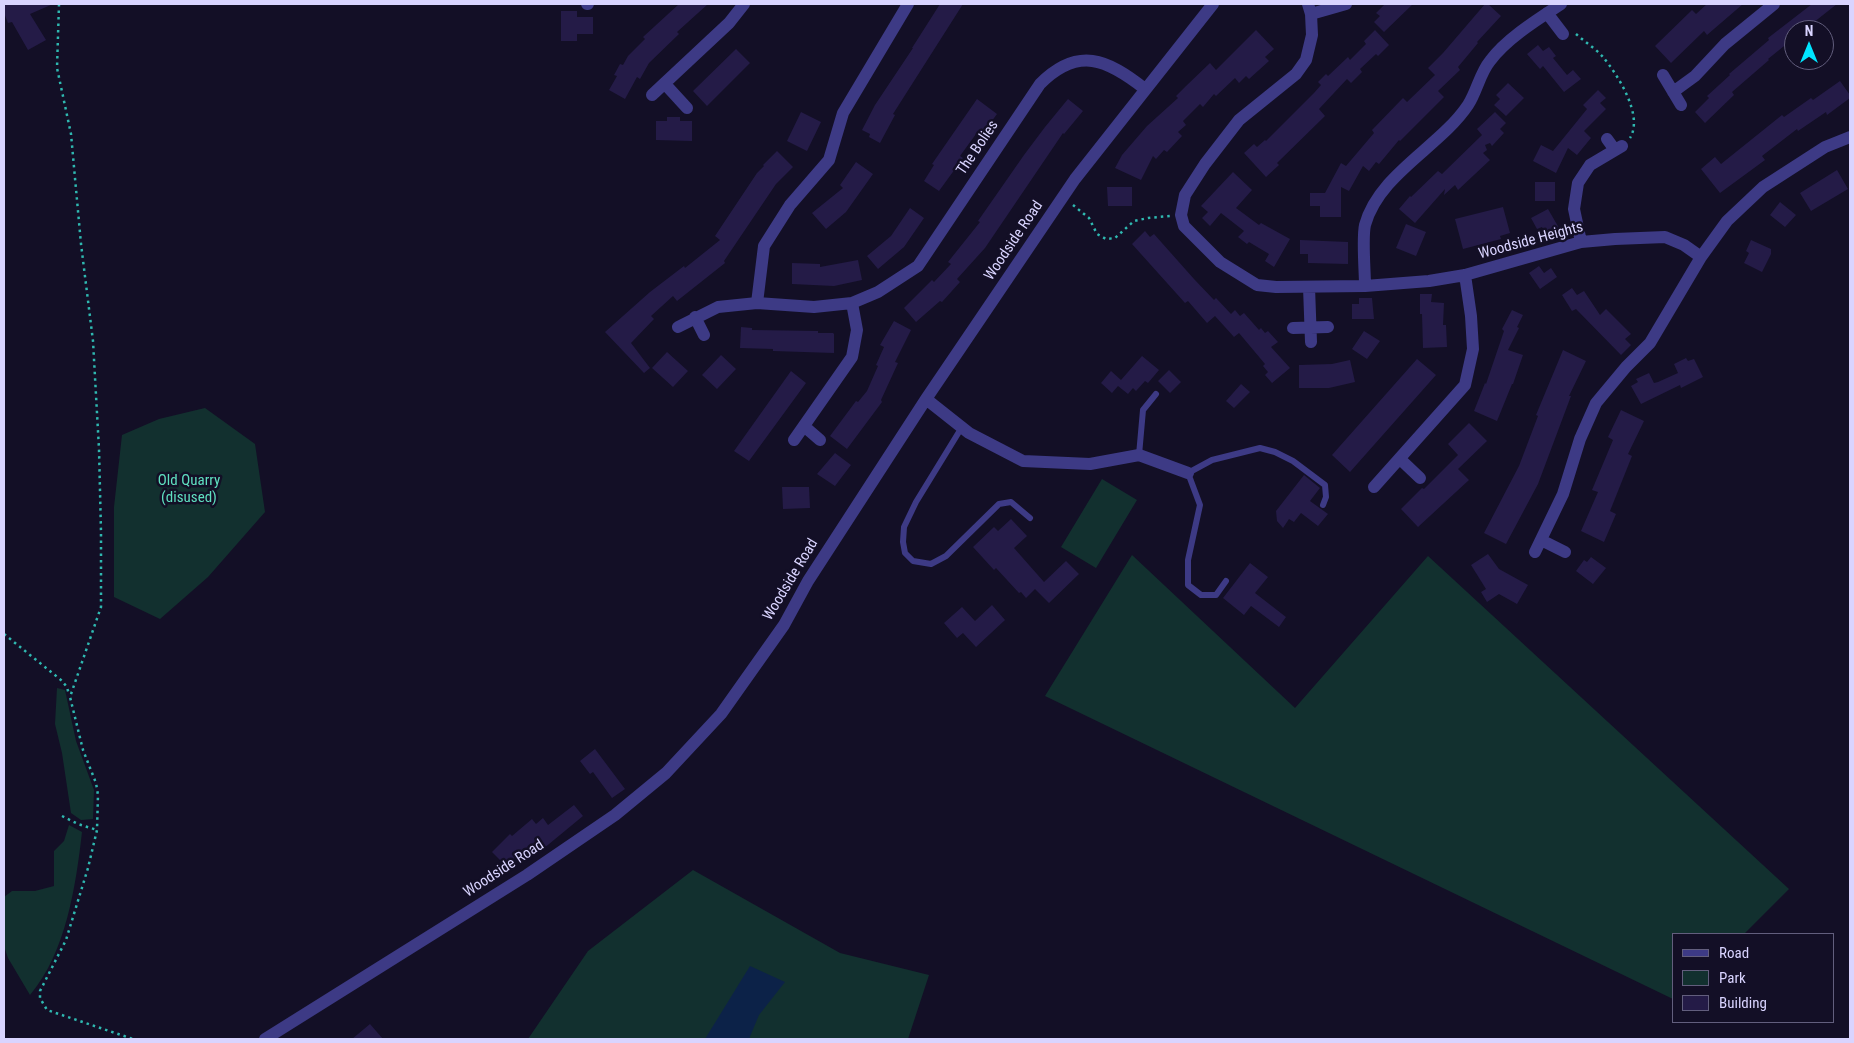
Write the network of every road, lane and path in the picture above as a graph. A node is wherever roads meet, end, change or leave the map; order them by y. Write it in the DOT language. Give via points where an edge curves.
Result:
graph roads {
  1 [pos="59,4"];
  2 [pos="744,4"];
  3 [pos="908,4"];
  4 [pos="1213,4"];
  5 [pos="1346,4"];
  6 [pos="1561,4"];
  7 [pos="1774,4"];
  8 [pos="1309,9"];
  9 [pos="1547,13"];
  10 [pos="1563,34"];
  11 [pos="1663,75"];
  12 [pos="665,84"];
  13 [pos="1145,89"];
  14 [pos="1674,92"];
  15 [pos="652,95"];
  16 [pos="1681,105"];
  17 [pos="687,108"];
  18 [pos="1850,137"];
  19 [pos="1607,138"];
  20 [pos="1618,148"];
  21 [pos="1062,199"];
  22 [pos="1181,215"];
  23 [pos="1581,242"];
  24 [pos="1701,257"];
  25 [pos="1465,275"];
  26 [pos="1365,286"];
  27 [pos="1309,287"];
  28 [pos="852,303"];
  29 [pos="757,304"];
  30 [pos="695,317"];
  31 [pos="1328,327"];
  32 [pos="678,328"];
  33 [pos="1293,328"];
  34 [pos="1310,328"];
  35 [pos="704,336"];
  36 [pos="1311,342"];
  37 [pos="1156,394"];
  38 [pos="926,398"];
  39 [pos="804,427"];
  40 [pos="962,427"];
  41 [pos="794,440"];
  42 [pos="820,440"];
  43 [pos="1139,455"];
  44 [pos="1400,459"];
  45 [pos="1188,473"];
  46 [pos="1420,478"];
  47 [pos="1374,487"];
  48 [pos="1323,505"];
  49 [pos="1030,518"];
  50 [pos="1541,540"];
  51 [pos="1535,552"];
  52 [pos="1565,552"];
  53 [pos="1226,581"];
  54 [pos="4,634"];
  55 [pos="70,697"];
  56 [pos="62,816"];
  57 [pos="97,830"];
  58 [pos="133,1039"];
  59 [pos="265,1039"];
  1 -- 55 [label="path" via="57,68 71,134 93,341 99,449 101,607"];
  2 -- 12 [label="street" via="729,23"];
  3 -- 29 [label="street" via="843,113 829,160 790,205 764,246"];
  4 -- 13 [label="street, Woodside Road"];
  5 -- 8 [label="street"];
  6 -- 9 [label="street"];
  7 -- 14 [label="street"];
  8 -- 22 [label="street" via="1312,35 1306,60 1296,74 1239,120 1185,195"];
  9 -- 10 [label="street"];
  9 -- 26 [label="street" via="1520,32 1489,61 1468,105 1443,134 1406,166 1375,202 1365,227"];
  10 -- 20 [label="path" via="1575,33 1602,56 1629,97 1632,135"];
  11 -- 14 [label="street"];
  12 -- 15 [label="street"];
  12 -- 17 [label="street"];
  13 -- 21 [label="street, Woodside Road"];
  13 -- 28 [label="street, The Bolies" via="1106,64 1082,59 1052,72 1040,84 918,266 878,292"];
  14 -- 16 [label="street"];
  18 -- 24 [label="street" via="1825,147 1764,187 1727,221"];
  19 -- 20 [label="street"];
  20 -- 23 [label="street" via="1590,165 1578,183 1574,209"];
  21 -- 22 [label="path" via="1089,218 1097,234 1106,239 1116,238 1134,222"];
  21 -- 38 [label="street, Woodside Road"];
  22 -- 27 [label="street, Woodside Heights" via="1184,226 1220,262 1257,285"];
  23 -- 24 [label="street, Woodside Heights" via="1664,237 1684,244"];
  23 -- 25 [label="street, Woodside Heights"];
  24 -- 50 [label="street" via="1650,343 1596,403 1580,439 1563,494"];
  25 -- 26 [label="street, Woodside Heights"];
  25 -- 44 [label="street" via="1473,349 1465,385"];
  26 -- 27 [label="street, Woodside Heights"];
  27 -- 34 [label="street"];
  28 -- 29 [label="street, The Bolies" via="814,307"];
  28 -- 39 [label="street" via="857,330 852,357"];
  29 -- 30 [label="street, The Bolies" via="718,307"];
  30 -- 32 [label="street, The Bolies"];
  30 -- 35 [label="street"];
  31 -- 34 [label="street"];
  33 -- 34 [label="street"];
  34 -- 36 [label="street"];
  37 -- 43 [label="lane" via="1143,410"];
  38 -- 40 [label="street"];
  38 -- 59 [label="street, Woodside Road" via="808,581 784,625 721,714 666,773 615,814 527,875"];
  39 -- 41 [label="street"];
  39 -- 42 [label="street"];
  40 -- 43 [label="street" via="1023,461 1090,464"];
  40 -- 49 [label="lane" via="904,527 905,553 920,564 931,564 946,556 999,504 1011,502"];
  43 -- 45 [label="street"];
  44 -- 46 [label="street"];
  44 -- 47 [label="street"];
  45 -- 48 [label="lane" via="1212,460 1260,448 1275,452 1325,485"];
  45 -- 53 [label="lane" via="1200,505 1188,560 1188,585 1201,595 1216,595"];
  50 -- 51 [label="street"];
  50 -- 52 [label="street"];
  54 -- 55 [label="path" via="61,680"];
  55 -- 57 [label="path" via="82,750 96,783"];
  56 -- 57 [label="path"];
  57 -- 58 [label="path" via="66,940 40,991 40,998 47,1010"];
}
